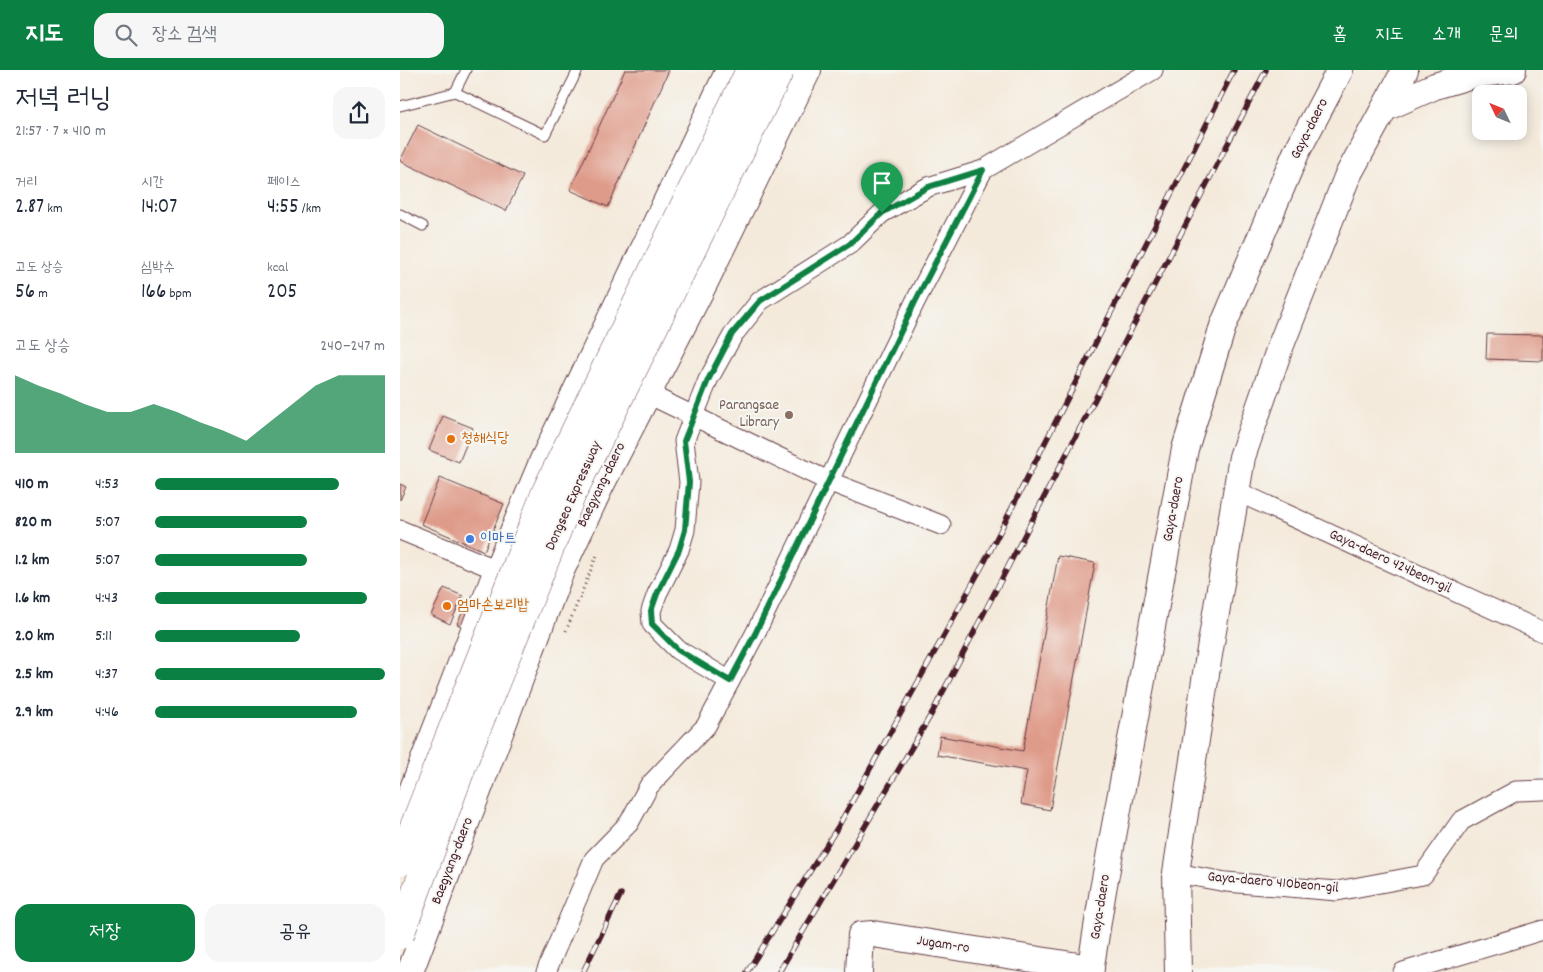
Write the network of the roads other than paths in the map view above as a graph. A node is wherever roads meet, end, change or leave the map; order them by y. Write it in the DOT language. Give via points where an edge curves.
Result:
graph roads {
  1 [pos="466,70"];
  2 [pos="578,70"];
  3 [pos="730,70"];
  4 [pos="750,70"];
  5 [pos="780,70"];
  6 [pos="808,70"];
  7 [pos="1153,70"];
  8 [pos="1340,70"];
  9 [pos="1405,70"];
  10 [pos="1513,70"];
  11 [pos="455,92"];
  12 [pos="400,105"];
  13 [pos="1385,108"];
  14 [pos="983,170"];
  15 [pos="400,214"];
  16 [pos="423,226"];
  17 [pos="648,394"];
  18 [pos="694,417"];
  19 [pos="828,481"];
  20 [pos="1236,492"];
  21 [pos="941,525"];
  22 [pos="400,530"];
  23 [pos="497,570"];
  24 [pos="552,593"];
  25 [pos="1543,632"];
  26 [pos="730,681"];
  27 [pos="1543,790"];
  28 [pos="400,822"];
  29 [pos="400,862"];
  30 [pos="1176,872"];
  31 [pos="1543,930"];
  32 [pos="400,936"];
  33 [pos="1090,970"];
  34 [pos="410,972"];
  35 [pos="546,972"];
  36 [pos="859,972"];
  37 [pos="1178,972"];
  38 [pos="1403,972"];
  1 -- 11 [label="lane"];
  2 -- 11 [label="lane" via="545,135"];
  3 -- 23 [label="main road" via="543,460"];
  4 -- 29 [label="highway, Dongseo Expressway, bridge" via="547,489"];
  5 -- 32 [label="highway, Dongseo Expressway, bridge" via="572,494 468,750"];
  6 -- 17 [label="main road, Baegyang-daero"];
  7 -- 14 [label="street"];
  8 -- 33 [label="main road, Gaya-daero" via="1296,153 1223,326 1186,449"];
  9 -- 13 [label="main road"];
  10 -- 13 [label="main road" via="1472,75 1435,86"];
  11 -- 12 [label="lane"];
  13 -- 20 [label="main road" via="1348,177 1279,350 1242,457"];
  14 -- 18 [label="street" via="928,187 882,213 850,244 760,301 732,334 708,380"];
  14 -- 19 [label="street"];
  15 -- 16 [label="lane"];
  17 -- 18 [label="street"];
  17 -- 24 [label="main road, Baegyang-daero" via="601,485"];
  18 -- 19 [label="street"];
  18 -- 26 [label="street" via="684,441 689,482 685,530 651,611 652,624 678,650"];
  19 -- 21 [label="street"];
  19 -- 26 [label="street"];
  20 -- 25 [label="street, Gaya-daero 424beon-gil"];
  20 -- 30 [label="main road"];
  22 -- 23 [label="street"];
  23 -- 24 [label="street"];
  23 -- 28 [label="main road"];
  24 -- 34 [label="main road, Baegyang-daero"];
  26 -- 35 [label="street" via="706,726 649,786 629,823 594,859"];
  27 -- 30 [label="street, Gaya-daero 410beon-gil" via="1516,791 1461,821 1423,876 1337,891 1226,882"];
  30 -- 37 [label="main road"];
  31 -- 38 [label="street"];
  33 -- 36 [label="main road, Jugam-ro" via="873,934 861,935"];
}
